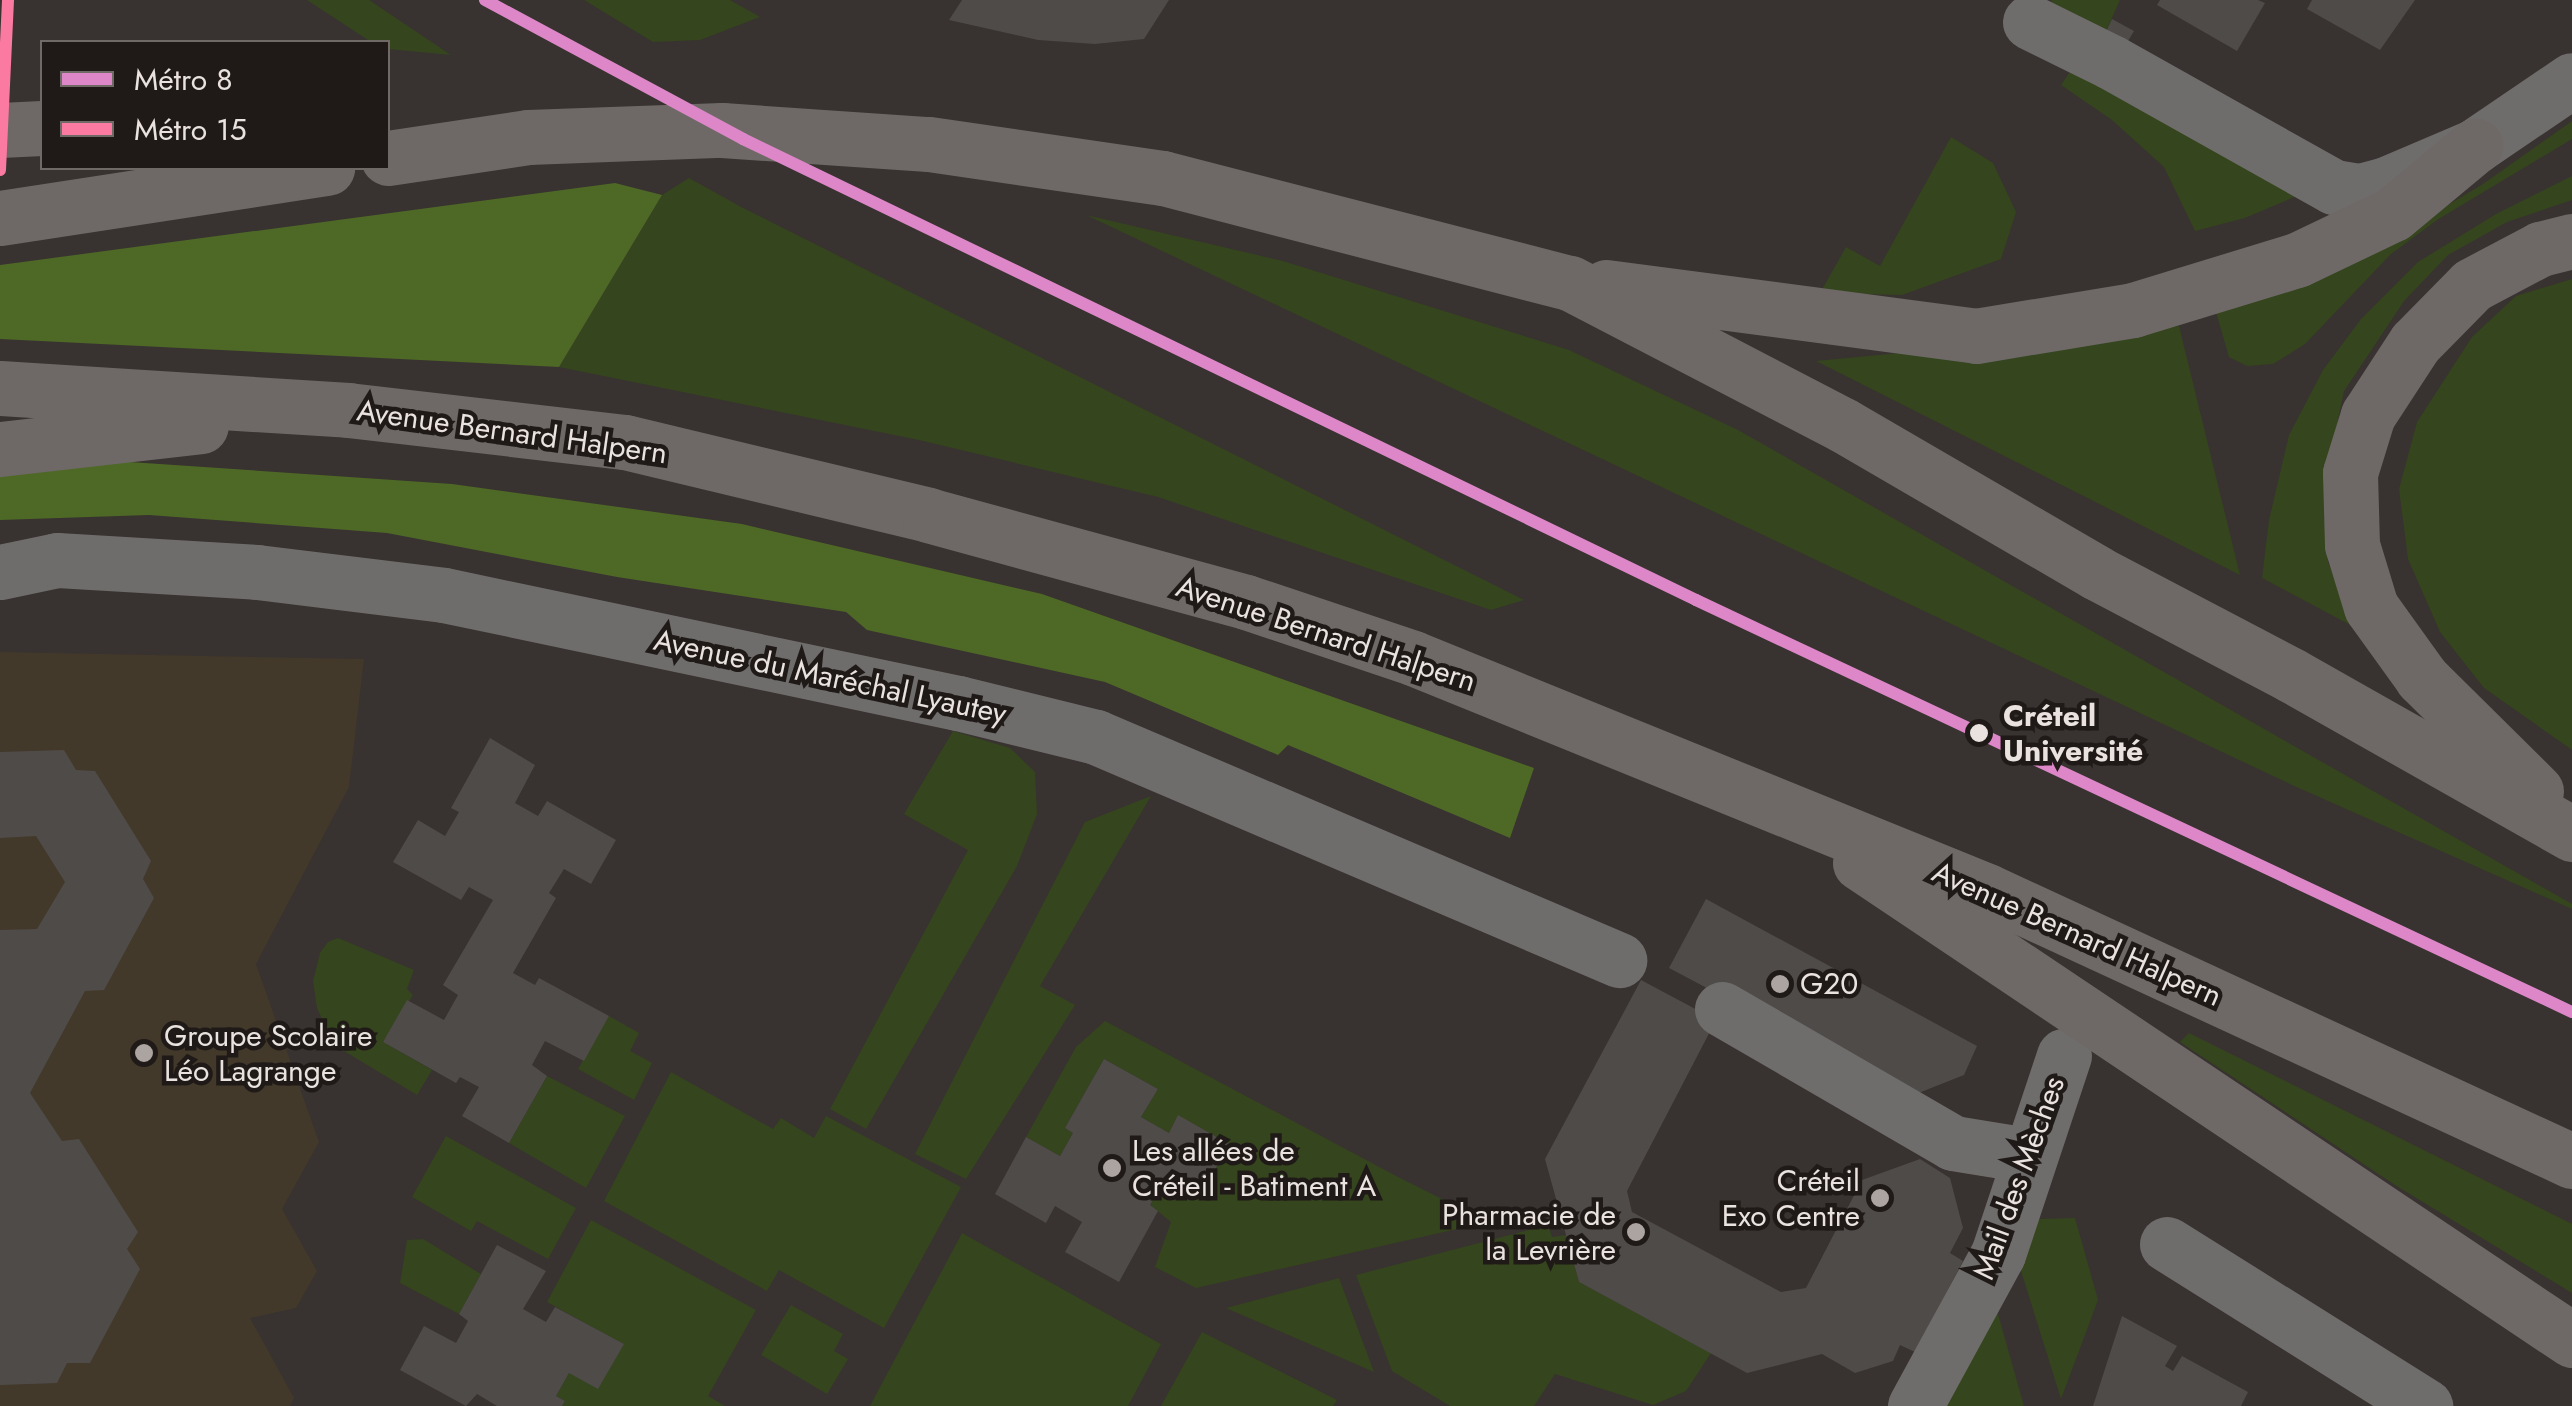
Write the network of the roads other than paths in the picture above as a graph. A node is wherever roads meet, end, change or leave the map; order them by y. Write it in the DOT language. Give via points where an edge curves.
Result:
graph roads {
  1 [pos="2030,22"];
  2 [pos="2572,80"];
  3 [pos="390,118"];
  4 [pos="40,128"];
  5 [pos="0,130"];
  6 [pos="528,136"];
  7 [pos="2475,146"];
  8 [pos="390,158"];
  9 [pos="314,170"];
  10 [pos="0,218"];
  11 [pos="2572,241"];
  12 [pos="1570,282"];
  13 [pos="0,388"];
  14 [pos="348,410"];
  15 [pos="0,449"];
  16 [pos="0,572"];
  17 [pos="1766,800"];
  18 [pos="2572,823"];
  19 [pos="2572,834"];
  20 [pos="1619,960"];
  21 [pos="1722,1009"];
  22 [pos="2064,1056"];
  23 [pos="2028,1155"];
  24 [pos="2572,1161"];
  25 [pos="2167,1244"];
  26 [pos="2572,1340"];
  27 [pos="1915,1406"];
  28 [pos="2425,1406"];
  1 -- 7 [label="street" via="2334,187 2360,191 2386,184"];
  2 -- 7 [label="street"];
  3 -- 6 [label="highway"];
  4 -- 5 [label="highway"];
  6 -- 8 [label="highway"];
  6 -- 12 [label="highway" via="722,130 929,144 1163,178"];
  7 -- 12 [label="highway" via="2393,214 2297,260 2133,310 1976,336"];
  9 -- 10 [label="highway"];
  11 -- 18 [label="highway" via="2540,249 2472,284 2415,343 2368,415 2350,473 2352,545 2372,607 2422,678"];
  12 -- 19 [label="highway" via="1843,426"];
  13 -- 14 [label="highway, Avenue Bernard Halpern"];
  14 -- 15 [label="highway"];
  14 -- 17 [label="highway, Avenue Bernard Halpern" via="625,442 1246,602 1413,658"];
  16 -- 20 [label="street, Avenue du Maréchal Lyautey" via="57,560 257,572 444,594 958,703 1096,737"];
  17 -- 24 [label="highway, Avenue Bernard Halpern" via="1987,891"];
  17 -- 26 [label="highway"];
  21 -- 23 [label="street" via="1953,1143"];
  22 -- 23 [label="street, Mail des Mèches"];
  23 -- 27 [label="street, Mail des Mèches" via="1998,1254"];
  25 -- 28 [label="street"];
}
